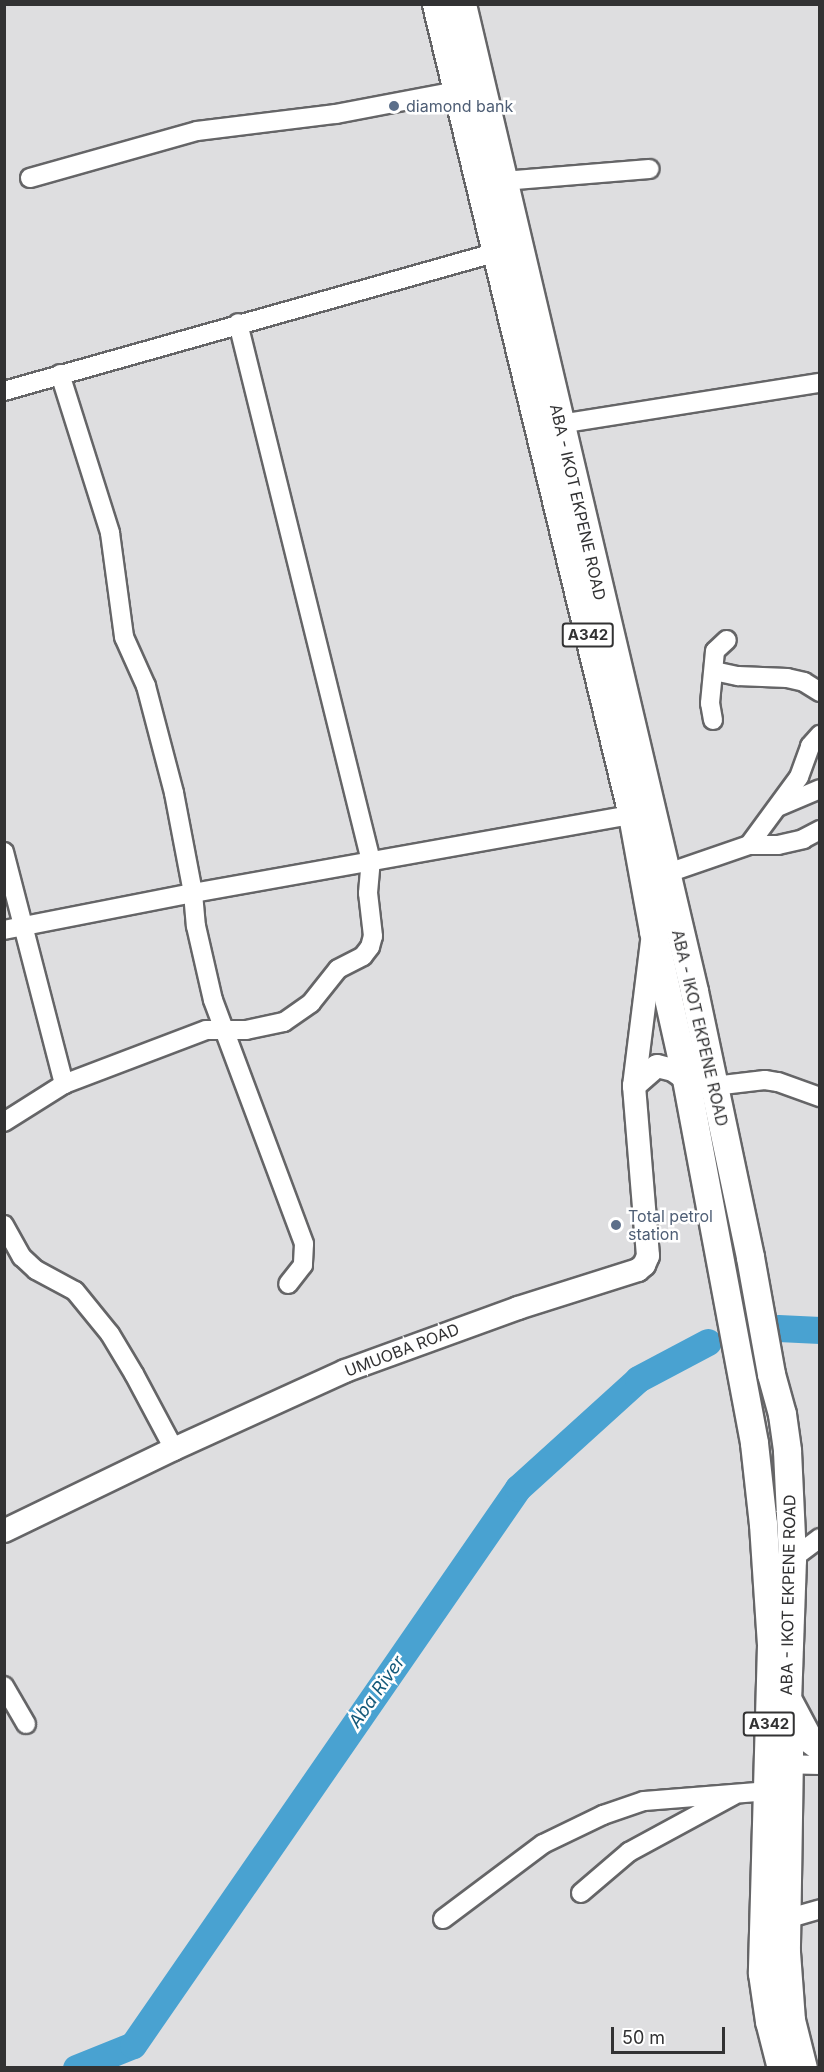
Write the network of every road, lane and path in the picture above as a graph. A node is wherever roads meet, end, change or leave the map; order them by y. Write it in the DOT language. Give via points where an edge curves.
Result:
graph roads {
  1 [pos="436,4"];
  2 [pos="462,4"];
  3 [pos="457,91"];
  4 [pos="650,169"];
  5 [pos="30,178"];
  6 [pos="503,182"];
  7 [pos="494,253"];
  8 [pos="238,324"];
  9 [pos="60,374"];
  10 [pos="819,383"];
  11 [pos="4,391"];
  12 [pos="560,424"];
  13 [pos="727,640"];
  14 [pos="713,679"];
  15 [pos="819,692"];
  16 [pos="713,720"];
  17 [pos="819,735"];
  18 [pos="819,789"];
  19 [pos="780,806"];
  20 [pos="632,815"];
  21 [pos="819,830"];
  22 [pos="748,845"];
  23 [pos="4,852"];
  24 [pos="370,861"];
  25 [pos="665,874"];
  26 [pos="193,893"];
  27 [pos="25,924"];
  28 [pos="4,930"];
  29 [pos="653,931"];
  30 [pos="224,1032"];
  31 [pos="686,1079"];
  32 [pos="64,1084"];
  33 [pos="634,1086"];
  34 [pos="714,1086"];
  35 [pos="819,1097"];
  36 [pos="4,1122"];
  37 [pos="4,1225"];
  38 [pos="288,1284"];
  39 [pos="174,1449"];
  40 [pos="4,1532"];
  41 [pos="819,1538"];
  42 [pos="792,1559"];
  43 [pos="4,1686"];
  44 [pos="787,1699"];
  45 [pos="26,1724"];
  46 [pos="819,1746"];
  47 [pos="819,1752"];
  48 [pos="778,1758"];
  49 [pos="819,1765"];
  50 [pos="767,1791"];
  51 [pos="736,1794"];
  52 [pos="581,1893"];
  53 [pos="819,1910"];
  54 [pos="443,1918"];
  55 [pos="786,1919"];
  56 [pos="781,2067"];
  57 [pos="803,2067"];
  1 -- 3 [label="highway, ABA - IKOT EKPENE ROAD / A342"];
  2 -- 6 [label="highway, ABA - IKOT EKPENE ROAD / A342"];
  3 -- 5 [label="street" via="336,114 197,130"];
  3 -- 7 [label="highway, ABA - IKOT EKPENE ROAD / A342"];
  4 -- 6 [label="street"];
  6 -- 12 [label="highway, ABA - IKOT EKPENE ROAD / A342"];
  7 -- 8 [label="street"];
  7 -- 20 [label="highway, ABA - IKOT EKPENE ROAD / A342"];
  8 -- 9 [label="street"];
  8 -- 24 [label="street"];
  9 -- 11 [label="street"];
  9 -- 26 [label="street" via="110,533 124,637 146,686 174,793"];
  10 -- 12 [label="street"];
  12 -- 25 [label="highway, ABA - IKOT EKPENE ROAD / A342"];
  13 -- 14 [label="street" via="715,651"];
  14 -- 15 [label="street" via="738,675 786,678 804,682"];
  14 -- 16 [label="street"];
  17 -- 19 [label="street"];
  18 -- 19 [label="street"];
  19 -- 22 [label="street"];
  20 -- 24 [label="street"];
  20 -- 29 [label="highway, ABA - IKOT EKPENE ROAD / A342"];
  21 -- 22 [label="street" via="778,845"];
  22 -- 25 [label="street"];
  23 -- 27 [label="street"];
  24 -- 26 [label="street"];
  24 -- 30 [label="street" via="368,893 373,936 363,956 338,969 311,1003 284,1022 267,1028"];
  25 -- 34 [label="highway, ABA - IKOT EKPENE ROAD / A342"];
  26 -- 27 [label="street"];
  26 -- 30 [label="street" via="202,954"];
  27 -- 28 [label="street"];
  27 -- 32 [label="street"];
  29 -- 31 [label="highway, ABA - IKOT EKPENE ROAD / A342"];
  29 -- 33 [label="main road, UMUOBA ROAD"];
  30 -- 32 [label="street" via="206,1030"];
  30 -- 38 [label="street" via="304,1244 303,1265"];
  31 -- 33 [label="main road" via="657,1066"];
  31 -- 48 [label="highway, ABA - IKOT EKPENE ROAD / A342" via="754,1443"];
  32 -- 36 [label="street"];
  33 -- 39 [label="main road, UMUOBA ROAD" via="648,1256 638,1270 518,1308 345,1371"];
  34 -- 35 [label="street" via="765,1080"];
  34 -- 42 [label="highway, ABA - IKOT EKPENE ROAD / A342" via="782,1414"];
  37 -- 39 [label="street" via="22,1257 36,1270 75,1291 110,1334"];
  39 -- 40 [label="main road, UMUOBA ROAD"];
  41 -- 42 [label="street"];
  42 -- 44 [label="highway, ABA - IKOT EKPENE ROAD / A342"];
  43 -- 45 [label="street"];
  44 -- 46 [label="highway" via="808,1738"];
  44 -- 48 [label="highway, ABA - IKOT EKPENE ROAD / A342"];
  47 -- 48 [label="street"];
  48 -- 49 [label="street"];
  48 -- 50 [label="highway, ABA - IKOT EKPENE ROAD / A342"];
  48 -- 55 [label="highway, ABA - IKOT EKPENE ROAD / A342"];
  50 -- 51 [label="street"];
  50 -- 56 [label="highway, ABA - IKOT EKPENE ROAD / A342" via="762,1982"];
  51 -- 52 [label="street" via="629,1852"];
  51 -- 54 [label="street" via="644,1801 603,1815 543,1844"];
  53 -- 55 [label="street"];
  55 -- 57 [label="highway, ABA - IKOT EKPENE ROAD / A342" via="791,2020"];
}
